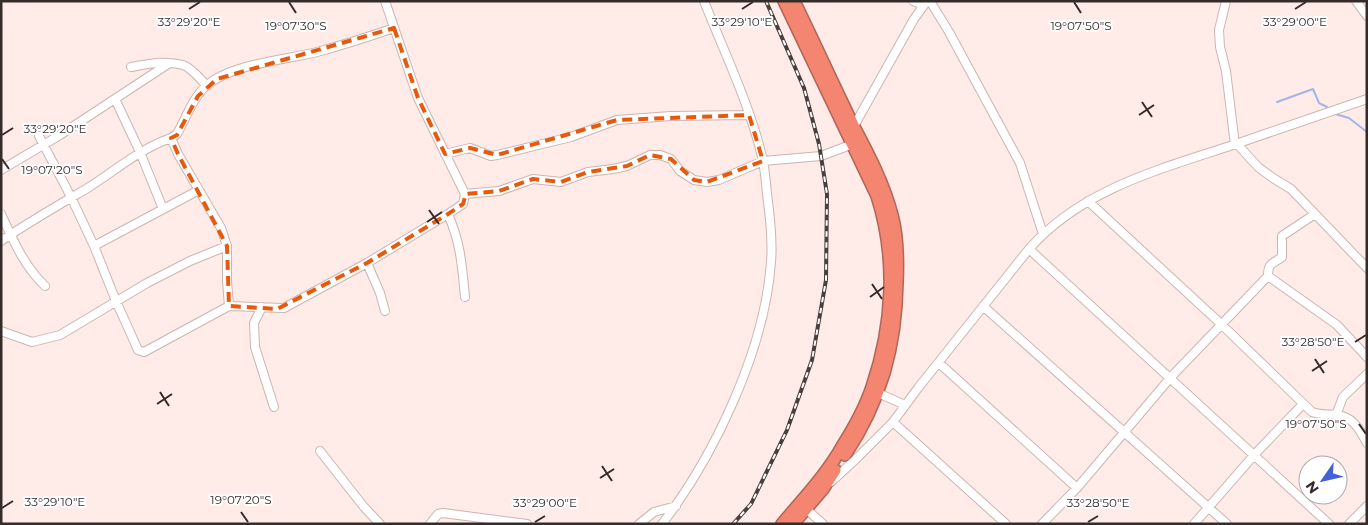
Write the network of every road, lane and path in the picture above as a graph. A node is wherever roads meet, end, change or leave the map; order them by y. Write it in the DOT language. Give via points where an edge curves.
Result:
graph roads {
  1 [pos="385,1"];
  2 [pos="704,1"];
  3 [pos="784,1"];
  4 [pos="794,1"];
  5 [pos="913,1"];
  6 [pos="1226,1"];
  7 [pos="1356,1"];
  8 [pos="927,3"];
  9 [pos="1367,16"];
  10 [pos="394,28"];
  11 [pos="168,64"];
  12 [pos="131,67"];
  13 [pos="207,86"];
  14 [pos="115,99"];
  15 [pos="1367,99"];
  16 [pos="749,115"];
  17 [pos="854,126"];
  18 [pos="39,136"];
  19 [pos="171,138"];
  20 [pos="854,144"];
  21 [pos="1236,144"];
  22 [pos="42,145"];
  23 [pos="140,152"];
  24 [pos="445,154"];
  25 [pos="763,161"];
  26 [pos="1,170"];
  27 [pos="199,190"];
  28 [pos="466,194"];
  29 [pos="71,197"];
  30 [pos="1088,200"];
  31 [pos="163,209"];
  32 [pos="1,214"];
  33 [pos="448,214"];
  34 [pos="1315,214"];
  35 [pos="1043,234"];
  36 [pos="11,235"];
  37 [pos="1,241"];
  38 [pos="94,246"];
  39 [pos="227,246"];
  40 [pos="1029,250"];
  41 [pos="367,263"];
  42 [pos="1367,268"];
  43 [pos="1268,276"];
  44 [pos="45,286"];
  45 [pos="465,297"];
  46 [pos="116,301"];
  47 [pos="230,306"];
  48 [pos="983,306"];
  49 [pos="262,307"];
  50 [pos="385,311"];
  51 [pos="1220,324"];
  52 [pos="1,331"];
  53 [pos="1367,357"];
  54 [pos="939,363"];
  55 [pos="1367,374"];
  56 [pos="1171,377"];
  57 [pos="878,393"];
  58 [pos="1303,404"];
  59 [pos="905,405"];
  60 [pos="274,407"];
  61 [pos="1336,415"];
  62 [pos="893,422"];
  63 [pos="1125,432"];
  64 [pos="1365,434"];
  65 [pos="1367,443"];
  66 [pos="320,451"];
  67 [pos="1255,454"];
  68 [pos="1077,488"];
  69 [pos="823,489"];
  70 [pos="676,506"];
  71 [pos="803,506"];
  72 [pos="1367,506"];
  73 [pos="1209,507"];
  74 [pos="1002,522"];
  75 [pos="380,524"];
  76 [pos="430,524"];
  77 [pos="527,524"];
  78 [pos="639,524"];
  79 [pos="662,524"];
  80 [pos="782,524"];
  81 [pos="793,524"];
  82 [pos="822,524"];
  83 [pos="1042,524"];
  84 [pos="1194,524"];
  85 [pos="1227,524"];
  86 [pos="1329,524"];
  87 [pos="1349,524"];
  1 -- 10 [label="street"];
  2 -- 16 [label="street"];
  3 -- 20 [label="highway"];
  4 -- 17 [label="highway"];
  5 -- 8 [label="street"];
  6 -- 21 [label="street" via="1219,30 1220,47"];
  7 -- 9 [label="street"];
  8 -- 17 [label="street" via="914,19"];
  8 -- 35 [label="street" via="949,32 1020,163"];
  10 -- 13 [label="street" via="356,42 252,66"];
  10 -- 24 [label="street" via="418,98"];
  11 -- 12 [label="street" via="158,62"];
  11 -- 13 [label="street" via="184,65"];
  11 -- 14 [label="street"];
  13 -- 19 [label="street" via="177,134"];
  14 -- 22 [label="street"];
  14 -- 23 [label="street"];
  15 -- 21 [label="street"];
  16 -- 24 [label="street" via="618,120 571,137 497,155 470,148"];
  16 -- 25 [label="street"];
  17 -- 57 [label="highway" via="886,194 896,238 895,327"];
  18 -- 22 [label="street"];
  19 -- 23 [label="street"];
  19 -- 27 [label="street"];
  20 -- 25 [label="street" via="821,156"];
  20 -- 71 [label="highway" via="884,220 890,268 887,327 872,388 843,446"];
  21 -- 30 [label="street" via="1129,181"];
  21 -- 34 [label="street" via="1254,164 1291,189"];
  22 -- 26 [label="street"];
  22 -- 29 [label="street"];
  23 -- 29 [label="street"];
  23 -- 31 [label="street"];
  24 -- 28 [label="street"];
  25 -- 28 [label="street" via="707,182 694,180 680,171 671,159 650,155 627,166 588,172 561,182 533,180 499,191"];
  25 -- 70 [label="street" via="772,261 765,310 750,363 716,440"];
  27 -- 31 [label="street"];
  27 -- 39 [label="street" via="221,228"];
  28 -- 33 [label="street" via="463,204"];
  29 -- 36 [label="street"];
  29 -- 38 [label="street"];
  30 -- 35 [label="street"];
  30 -- 51 [label="street"];
  31 -- 38 [label="street"];
  32 -- 36 [label="street"];
  33 -- 41 [label="street"];
  33 -- 45 [label="street" via="461,252"];
  34 -- 42 [label="street"];
  34 -- 43 [label="street" via="1282,236 1282,257 1270,264"];
  35 -- 40 [label="street"];
  36 -- 37 [label="street"];
  36 -- 44 [label="street" via="32,274"];
  38 -- 46 [label="street"];
  39 -- 46 [label="street" via="190,261"];
  39 -- 47 [label="street"];
  40 -- 48 [label="street"];
  40 -- 56 [label="street"];
  41 -- 49 [label="street" via="284,308"];
  41 -- 50 [label="street"];
  43 -- 51 [label="street"];
  43 -- 53 [label="street" via="1338,325"];
  46 -- 47 [label="street" via="140,352"];
  46 -- 52 [label="street" via="60,335 47,339 32,342"];
  47 -- 49 [label="street"];
  48 -- 54 [label="street"];
  48 -- 63 [label="street"];
  49 -- 60 [label="street" via="254,323 255,347"];
  51 -- 56 [label="street"];
  51 -- 58 [label="street"];
  54 -- 59 [label="street"];
  54 -- 68 [label="street"];
  55 -- 61 [label="street" via="1343,397"];
  56 -- 63 [label="street"];
  56 -- 67 [label="street"];
  57 -- 59 [label="street"];
  57 -- 69 [label="highway" via="860,432"];
  58 -- 61 [label="street" via="1320,415"];
  58 -- 67 [label="street"];
  59 -- 62 [label="street"];
  61 -- 64 [label="street" via="1347,416"];
  62 -- 69 [label="street"];
  62 -- 74 [label="street"];
  63 -- 68 [label="street"];
  63 -- 73 [label="street"];
  64 -- 65 [label="street"];
  66 -- 75 [label="street"];
  67 -- 73 [label="street"];
  67 -- 86 [label="street"];
  68 -- 83 [label="street"];
  69 -- 71 [label="highway"];
  70 -- 78 [label="street" via="654,512"];
  70 -- 79 [label="street"];
  71 -- 80 [label="highway"];
  71 -- 81 [label="highway"];
  71 -- 82 [label="street"];
  72 -- 87 [label="street"];
  73 -- 84 [label="street"];
  73 -- 85 [label="street"];
  76 -- 77 [label="street" via="443,513"];
}
